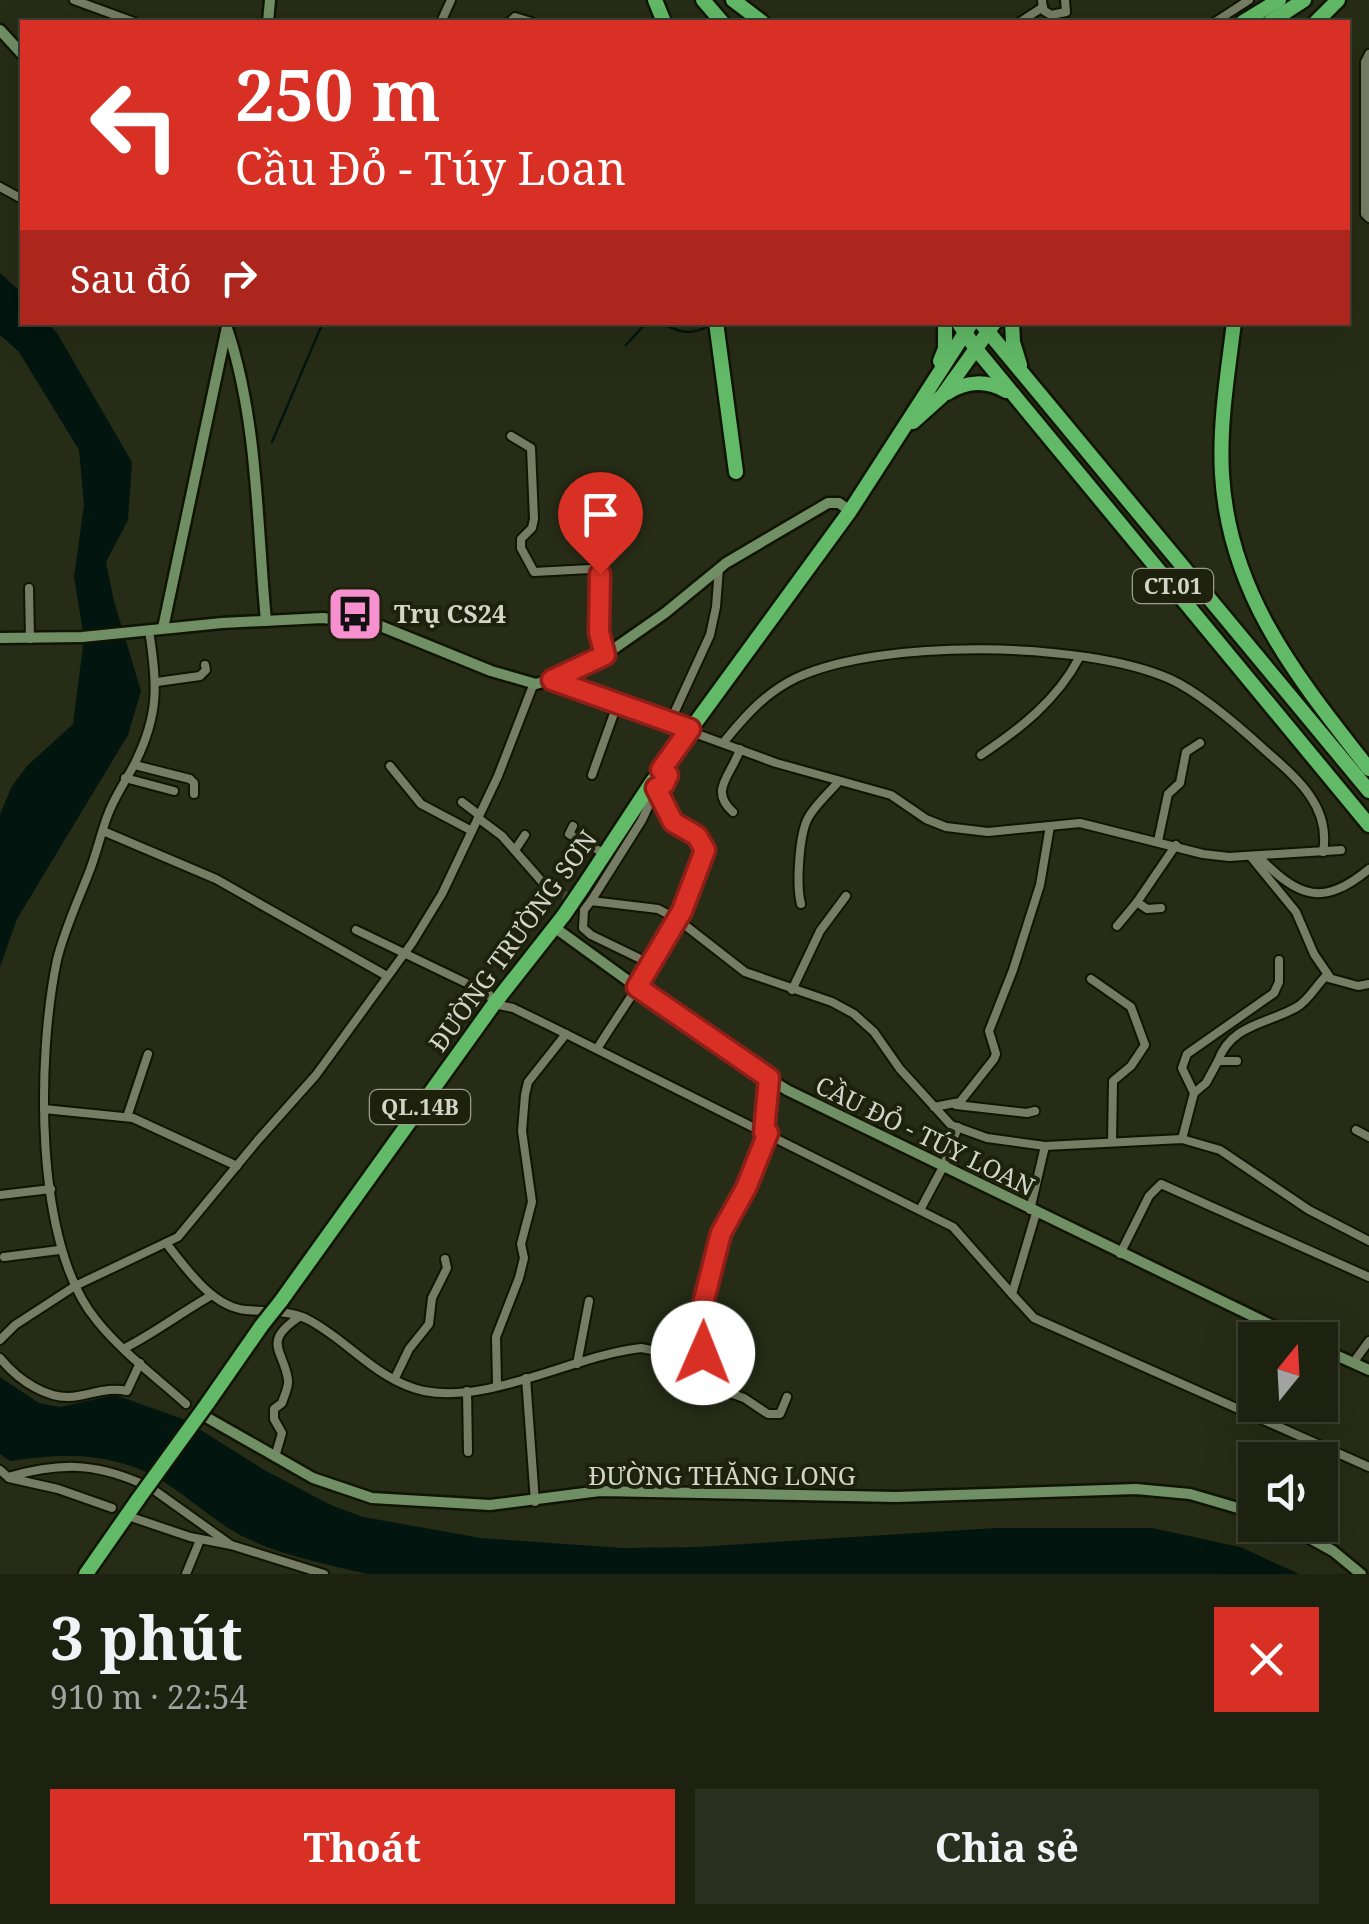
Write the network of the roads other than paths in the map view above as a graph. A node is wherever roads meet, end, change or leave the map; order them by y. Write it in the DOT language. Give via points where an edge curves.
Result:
graph roads {
  1 [pos="74,0"];
  2 [pos="703,0"];
  3 [pos="732,0"];
  4 [pos="1065,0"];
  5 [pos="1250,0"];
  6 [pos="1304,0"];
  7 [pos="1338,0"];
  8 [pos="1275,3"];
  9 [pos="1043,4"];
  10 [pos="129,20"];
  11 [pos="720,20"];
  12 [pos="759,20"];
  13 [pos="1023,20"];
  14 [pos="1218,20"];
  15 [pos="1246,20"];
  16 [pos="1273,20"];
  17 [pos="1318,20"];
  18 [pos="0,30"];
  19 [pos="20,52"];
  20 [pos="1369,54"];
  21 [pos="1367,97"];
  22 [pos="1367,158"];
  23 [pos="1369,218"];
  24 [pos="227,325"];
  25 [pos="716,325"];
  26 [pos="945,325"];
  27 [pos="1012,325"];
  28 [pos="1234,325"];
  29 [pos="965,326"];
  30 [pos="988,326"];
  31 [pos="976,348"];
  32 [pos="929,386"];
  33 [pos="942,396"];
  34 [pos="1056,414"];
  35 [pos="1041,426"];
  36 [pos="905,430"];
  37 [pos="510,436"];
  38 [pos="735,469"];
  39 [pos="850,511"];
  40 [pos="719,568"];
  41 [pos="29,588"];
  42 [pos="266,622"];
  43 [pos="163,628"];
  44 [pos="146,630"];
  45 [pos="0,638"];
  46 [pos="30,639"];
  47 [pos="605,655"];
  48 [pos="1079,658"];
  49 [pos="206,665"];
  50 [pos="552,680"];
  51 [pos="157,682"];
  52 [pos="534,683"];
  53 [pos="617,705"];
  54 [pos="670,722"];
  55 [pos="690,729"];
  56 [pos="723,742"];
  57 [pos="1200,743"];
  58 [pos="740,749"];
  59 [pos="981,755"];
  60 [pos="135,764"];
  61 [pos="390,766"];
  62 [pos="1369,769"];
  63 [pos="661,770"];
  64 [pos="592,775"];
  65 [pos="125,778"];
  66 [pos="840,781"];
  67 [pos="656,788"];
  68 [pos="174,791"];
  69 [pos="1369,791"];
  70 [pos="194,794"];
  71 [pos="462,802"];
  72 [pos="733,812"];
  73 [pos="478,816"];
  74 [pos="1369,825"];
  75 [pos="573,826"];
  76 [pos="1050,826"];
  77 [pos="103,831"];
  78 [pos="472,832"];
  79 [pos="525,835"];
  80 [pos="1158,841"];
  81 [pos="1176,845"];
  82 [pos="514,850"];
  83 [pos="1341,850"];
  84 [pos="1322,852"];
  85 [pos="605,854"];
  86 [pos="1255,857"];
  87 [pos="1368,870"];
  88 [pos="551,892"];
  89 [pos="587,894"];
  90 [pos="846,896"];
  91 [pos="1137,902"];
  92 [pos="801,904"];
  93 [pos="1162,908"];
  94 [pos="677,919"];
  95 [pos="559,921"];
  96 [pos="1117,926"];
  97 [pos="356,930"];
  98 [pos="404,954"];
  99 [pos="1279,960"];
  100 [pos="651,964"];
  101 [pos="388,976"];
  102 [pos="1329,976"];
  103 [pos="1091,979"];
  104 [pos="1369,984"];
  105 [pos="637,987"];
  106 [pos="792,990"];
  107 [pos="494,1004"];
  108 [pos="566,1034"];
  109 [pos="597,1049"];
  110 [pos="148,1054"];
  111 [pos="1218,1061"];
  112 [pos="1237,1061"];
  113 [pos="769,1078"];
  114 [pos="1194,1093"];
  115 [pos="951,1104"];
  116 [pos="934,1107"];
  117 [pos="44,1109"];
  118 [pos="1035,1111"];
  119 [pos="127,1117"];
  120 [pos="958,1128"];
  121 [pos="1356,1130"];
  122 [pos="766,1132"];
  123 [pos="1369,1137"];
  124 [pos="1182,1139"];
  125 [pos="1112,1141"];
  126 [pos="1045,1146"];
  127 [pos="236,1166"];
  128 [pos="943,1167"];
  129 [pos="50,1188"];
  130 [pos="0,1195"];
  131 [pos="920,1210"];
  132 [pos="1033,1211"];
  133 [pos="1369,1242"];
  134 [pos="166,1243"];
  135 [pos="59,1250"];
  136 [pos="1120,1254"];
  137 [pos="4,1257"];
  138 [pos="445,1259"];
  139 [pos="1369,1277"];
  140 [pos="75,1286"];
  141 [pos="212,1294"];
  142 [pos="1012,1294"];
  143 [pos="589,1301"];
  144 [pos="299,1317"];
  145 [pos="1264,1322"];
  146 [pos="0,1340"];
  147 [pos="1369,1342"];
  148 [pos="125,1348"];
  149 [pos="1338,1356"];
  150 [pos="0,1358"];
  151 [pos="140,1363"];
  152 [pos="1353,1363"];
  153 [pos="577,1364"];
  154 [pos="1369,1370"];
  155 [pos="693,1374"];
  156 [pos="395,1378"];
  157 [pos="526,1378"];
  158 [pos="497,1384"];
  159 [pos="468,1390"];
  160 [pos="787,1397"];
  161 [pos="186,1404"];
  162 [pos="206,1410"];
  163 [pos="468,1452"];
  164 [pos="275,1457"];
  165 [pos="1369,1466"];
  166 [pos="3,1475"];
  167 [pos="154,1490"];
  168 [pos="140,1491"];
  169 [pos="535,1502"];
  170 [pos="112,1508"];
  171 [pos="1238,1508"];
  172 [pos="128,1516"];
  173 [pos="200,1540"];
  174 [pos="1317,1542"];
  175 [pos="230,1545"];
  176 [pos="86,1574"];
  177 [pos="186,1574"];
  178 [pos="324,1574"];
  179 [pos="1361,1574"];
  1 -- 10 [label="street"];
  2 -- 11 [label="highway"];
  3 -- 12 [label="highway"];
  4 -- 9 [label="street" via="1064,13 1051,15"];
  5 -- 14 [label="street"];
  6 -- 16 [label="highway"];
  7 -- 17 [label="highway"];
  8 -- 15 [label="highway"];
  9 -- 13 [label="street"];
  18 -- 19 [label="street"];
  20 -- 21 [label="street"];
  21 -- 22 [label="street"];
  22 -- 23 [label="street"];
  24 -- 42 [label="street" via="249,427"];
  24 -- 43 [label="street"];
  25 -- 38 [label="highway"];
  26 -- 32 [label="highway" via="945,348"];
  27 -- 34 [label="highway" via="1016,356"];
  28 -- 62 [label="highway" via="1222,473 1246,586 1280,652"];
  29 -- 31 [label="highway"];
  29 -- 32 [label="highway, ĐƯỜNG TRƯỜNG SƠN / QL.14B"];
  30 -- 31 [label="highway, ĐƯỜNG TRƯỜNG SƠN / QL.14B"];
  30 -- 34 [label="highway, CT.01"];
  31 -- 33 [label="highway, ĐƯỜNG TRƯỜNG SƠN / QL.14B"];
  31 -- 35 [label="highway, CT.01"];
  32 -- 36 [label="highway, ĐƯỜNG TRƯỜNG SƠN / QL.14B"];
  33 -- 35 [label="highway" via="957,386 993,384"];
  33 -- 36 [label="highway, ĐƯỜNG TRƯỜNG SƠN / QL.14B"];
  34 -- 69 [label="highway, CT.01"];
  35 -- 74 [label="highway, CT.01"];
  36 -- 39 [label="highway, ĐƯỜNG TRƯỜNG SƠN / QL.14B"];
  37 -- 47 [label="street" via="531,448 533,463 534,520 521,548 534,572 600,574"];
  39 -- 40 [label="street" via="828,502"];
  39 -- 55 [label="highway, ĐƯỜNG TRƯỜNG SƠN / QL.14B"];
  40 -- 47 [label="street"];
  40 -- 54 [label="street" via="710,635"];
  41 -- 46 [label="street"];
  42 -- 43 [label="street"];
  42 -- 52 [label="street" via="323,618 378,625"];
  43 -- 44 [label="street"];
  44 -- 46 [label="street"];
  44 -- 51 [label="street"];
  45 -- 46 [label="street"];
  47 -- 50 [label="street"];
  48 -- 56 [label="street" via="931,650 844,662 777,688"];
  48 -- 59 [label="street" via="1038,712"];
  48 -- 84 [label="street" via="1167,678 1233,721 1307,790 1325,830"];
  49 -- 51 [label="street" via="200,676"];
  50 -- 52 [label="street"];
  50 -- 53 [label="street"];
  51 -- 60 [label="street"];
  52 -- 73 [label="street"];
  53 -- 54 [label="street"];
  53 -- 64 [label="street"];
  54 -- 55 [label="street"];
  55 -- 56 [label="street"];
  55 -- 63 [label="highway, ĐƯỜNG TRƯỜNG SƠN / QL.14B"];
  56 -- 58 [label="street"];
  57 -- 80 [label="street" via="1186,752 1180,783 1168,794"];
  58 -- 66 [label="street"];
  58 -- 72 [label="street" via="720,791"];
  60 -- 65 [label="street"];
  60 -- 70 [label="street" via="190,779"];
  61 -- 78 [label="street" via="421,804"];
  63 -- 67 [label="street" via="668,775"];
  63 -- 85 [label="highway, ĐƯỜNG TRƯỜNG SƠN / QL.14B"];
  65 -- 68 [label="street"];
  65 -- 77 [label="street"];
  66 -- 76 [label="street" via="891,795 946,827 973,832"];
  66 -- 92 [label="street" via="808,818 800,850"];
  67 -- 89 [label="street" via="642,820"];
  67 -- 94 [label="street" via="673,822 697,836 705,850"];
  71 -- 73 [label="street"];
  73 -- 78 [label="street"];
  73 -- 82 [label="street"];
  75 -- 85 [label="street" via="569,834"];
  76 -- 80 [label="street" via="1080,823"];
  76 -- 115 [label="street" via="1040,885 989,1031 994,1060 960,1102"];
  77 -- 101 [label="street" via="216,879"];
  77 -- 117 [label="street" via="58,960"];
  78 -- 98 [label="street"];
  79 -- 82 [label="street"];
  80 -- 81 [label="street"];
  81 -- 86 [label="street"];
  81 -- 91 [label="street"];
  82 -- 88 [label="street"];
  83 -- 84 [label="street"];
  84 -- 86 [label="street"];
  85 -- 89 [label="highway, ĐƯỜNG TRƯỜNG SƠN / QL.14B"];
  86 -- 87 [label="street" via="1318,896 1340,891"];
  86 -- 102 [label="street" via="1296,912"];
  89 -- 94 [label="street"];
  89 -- 95 [label="highway, ĐƯỜNG TRƯỜNG SƠN / QL.14B, bridge"];
  89 -- 100 [label="street" via="583,928"];
  90 -- 106 [label="street" via="820,931"];
  91 -- 93 [label="street"];
  91 -- 96 [label="street"];
  94 -- 100 [label="street"];
  94 -- 106 [label="street" via="744,972"];
  95 -- 105 [label="street, CẦU ĐỎ - TÚY LOAN"];
  95 -- 107 [label="highway, ĐƯỜNG TRƯỜNG SƠN / QL.14B"];
  97 -- 98 [label="street"];
  98 -- 101 [label="street"];
  98 -- 107 [label="street" via="492,996"];
  99 -- 114 [label="street" via="1274,994 1187,1054 1182,1068"];
  100 -- 105 [label="street"];
  101 -- 127 [label="street" via="316,1075"];
  102 -- 104 [label="street"];
  102 -- 111 [label="street" via="1299,1006 1236,1035"];
  103 -- 125 [label="street" via="1131,1008 1145,1046 1113,1081"];
  105 -- 109 [label="street"];
  105 -- 113 [label="street, CẦU ĐỎ - TÚY LOAN"];
  106 -- 116 [label="street" via="854,1014"];
  107 -- 108 [label="street"];
  107 -- 162 [label="highway, ĐƯỜNG TRƯỜNG SƠN / QL.14B, bridge"];
  108 -- 109 [label="street"];
  108 -- 158 [label="street" via="525,1095 522,1131 532,1202 519,1278 496,1337"];
  109 -- 122 [label="street"];
  110 -- 119 [label="street"];
  111 -- 112 [label="street"];
  111 -- 114 [label="street"];
  113 -- 122 [label="street"];
  113 -- 128 [label="street, CẦU ĐỎ - TÚY LOAN"];
  114 -- 124 [label="street"];
  115 -- 116 [label="street"];
  115 -- 118 [label="street"];
  116 -- 120 [label="street"];
  117 -- 119 [label="street"];
  117 -- 129 [label="street"];
  119 -- 127 [label="street"];
  120 -- 126 [label="street"];
  120 -- 128 [label="street"];
  121 -- 123 [label="street"];
  122 -- 131 [label="street"];
  122 -- 155 [label="street" via="721,1233 704,1300 703,1353"];
  124 -- 125 [label="street"];
  124 -- 133 [label="street" via="1220,1150"];
  125 -- 126 [label="street"];
  126 -- 132 [label="street"];
  127 -- 134 [label="street" via="191,1225"];
  128 -- 131 [label="street"];
  128 -- 132 [label="street, CẦU ĐỎ - TÚY LOAN"];
  129 -- 130 [label="street"];
  129 -- 135 [label="street"];
  131 -- 142 [label="street" via="953,1227"];
  132 -- 136 [label="street, CẦU ĐỎ - TÚY LOAN"];
  132 -- 142 [label="street"];
  134 -- 140 [label="street"];
  134 -- 141 [label="street"];
  135 -- 137 [label="street"];
  135 -- 140 [label="street"];
  136 -- 139 [label="street" via="1161,1184"];
  136 -- 145 [label="street, CẦU ĐỎ - TÚY LOAN"];
  138 -- 156 [label="street" via="430,1324"];
  140 -- 146 [label="street"];
  140 -- 148 [label="street"];
  141 -- 144 [label="street" via="245,1310"];
  141 -- 148 [label="street"];
  142 -- 165 [label="street" via="1034,1318"];
  143 -- 153 [label="street"];
  144 -- 156 [label="street"];
  144 -- 164 [label="street" via="276,1349 288,1381 274,1409 282,1433"];
  147 -- 152 [label="street"];
  148 -- 151 [label="street"];
  149 -- 152 [label="street"];
  150 -- 151 [label="street" via="60,1398 108,1388 128,1391"];
  151 -- 161 [label="street"];
  152 -- 154 [label="street"];
  153 -- 155 [label="street" via="642,1348"];
  153 -- 157 [label="street"];
  155 -- 160 [label="street" via="768,1414 780,1414"];
  156 -- 159 [label="street" via="424,1390"];
  157 -- 158 [label="street"];
  157 -- 169 [label="street"];
  158 -- 159 [label="street"];
  159 -- 163 [label="street"];
  162 -- 164 [label="street, ĐƯỜNG THĂNG LONG"];
  162 -- 168 [label="highway, ĐƯỜNG TRƯỜNG SƠN / QL.14B, bridge"];
  164 -- 169 [label="street, ĐƯỜNG THĂNG LONG" via="372,1498 490,1506"];
  166 -- 168 [label="street" via="91,1467"];
  166 -- 170 [label="street"];
  167 -- 175 [label="street"];
  168 -- 172 [label="highway, ĐƯỜNG TRƯỜNG SƠN / QL.14B"];
  169 -- 171 [label="street, ĐƯỜNG THĂNG LONG" via="600,1492 896,1497 1136,1489"];
  172 -- 173 [label="street"];
  172 -- 176 [label="highway, ĐƯỜNG TRƯỜNG SƠN / QL.14B"];
  173 -- 175 [label="street"];
  173 -- 177 [label="street"];
  174 -- 179 [label="street"];
  175 -- 178 [label="street"];
}
